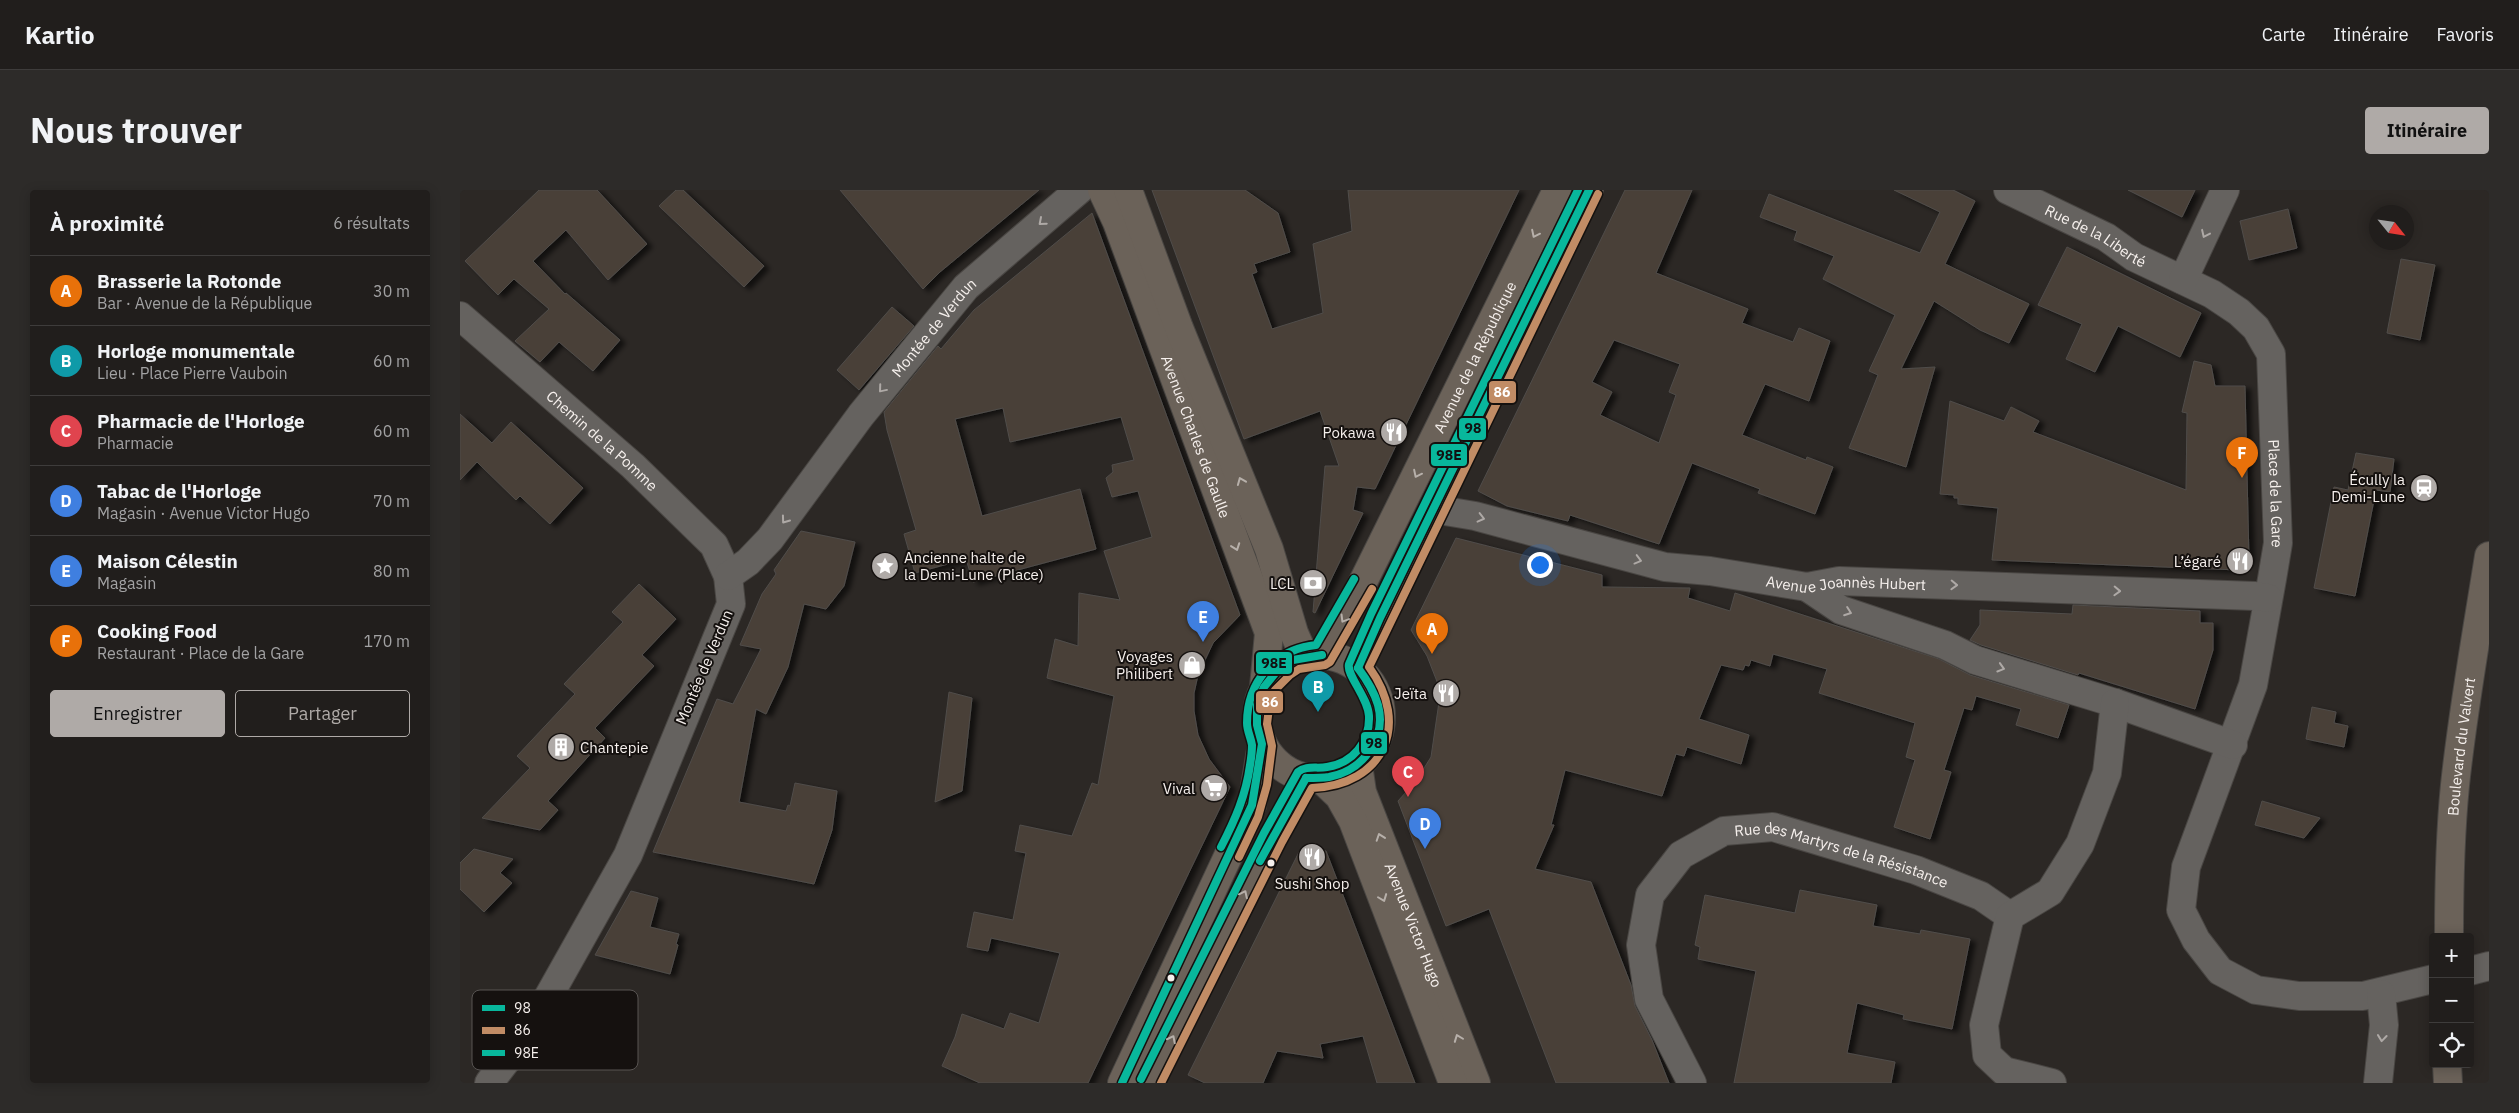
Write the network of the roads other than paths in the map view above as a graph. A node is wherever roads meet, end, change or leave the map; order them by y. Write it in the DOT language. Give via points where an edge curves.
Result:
graph roads {
  1 [pos="1079,190"];
  2 [pos="1102,190"];
  3 [pos="1116,190"];
  4 [pos="1128,190"];
  5 [pos="1557,190"];
  6 [pos="1589,190"];
  7 [pos="2008,190"];
  8 [pos="2225,190"];
  9 [pos="2183,280"];
  10 [pos="460,316"];
  11 [pos="1184,340"];
  12 [pos="1433,509"];
  13 [pos="2489,556"];
  14 [pos="728,576"];
  15 [pos="1807,587"];
  16 [pos="2268,598"];
  17 [pos="1315,656"];
  18 [pos="1358,668"];
  19 [pos="1264,687"];
  20 [pos="2115,703"];
  21 [pos="1262,744"];
  22 [pos="2233,745"];
  23 [pos="1358,766"];
  24 [pos="1313,779"];
  25 [pos="2010,916"];
  26 [pos="2448,933"];
  27 [pos="2489,966"];
  28 [pos="2474,970"];
  29 [pos="2429,980"];
  30 [pos="552,990"];
  31 [pos="2381,994"];
  32 [pos="499,1070"];
  33 [pos="489,1083"];
  34 [pos="1122,1083"];
  35 [pos="1150,1083"];
  36 [pos="1453,1083"];
  37 [pos="1476,1083"];
  38 [pos="1692,1083"];
  39 [pos="2052,1083"];
  40 [pos="2378,1083"];
  1 -- 14 [label="street, Montée de Verdun, one-way" via="966,287 861,414 770,540"];
  2 -- 19 [label="main road, Avenue Charles de Gaulle, one-way" via="1117,222 1269,633"];
  3 -- 11 [label="street" via="1165,317"];
  4 -- 11 [label="main road, Avenue Charles de Gaulle"];
  5 -- 17 [label="main road, Avenue de la République, one-way" via="1356,596"];
  6 -- 12 [label="main road, Avenue de la République"];
  7 -- 9 [label="street, Rue de la Liberté" via="2106,237 2134,257"];
  8 -- 9 [label="street, one-way"];
  9 -- 16 [label="street, Place de la Gare" via="2239,312 2256,328 2271,354 2278,543"];
  10 -- 14 [label="street, Chemin de la Pomme" via="633,466 714,545"];
  17 -- 11 [label="main road, Avenue Charles de Gaulle, one-way" via="1301,648 1294,633 1269,549"];
  12 -- 15 [label="street, Avenue Joannès Hubert, one-way" via="1476,516 1665,567"];
  12 -- 18 [label="main road, Avenue de la République"];
  13 -- 26 [label="main road, Boulevard du Valvert" via="2456,777"];
  14 -- 30 [label="street, Montée de Verdun" via="731,604 628,855"];
  15 -- 16 [label="street, Avenue Joannès Hubert, one-way" via="1839,581"];
  15 -- 20 [label="street, one-way" via="1841,610 1945,645 1976,660"];
  16 -- 22 [label="street, Place de la Gare" via="2253,685"];
  17 -- 18 [label="main road" via="1345,660"];
  17 -- 19 [label="main road" via="1293,660 1277,671"];
  18 -- 23 [label="main road" via="1378,697 1381,716 1370,752"];
  19 -- 21 [label="main road" via="1257,705 1257,725"];
  20 -- 22 [label="street"];
  20 -- 25 [label="street" via="2107,773 2080,844 2050,892"];
  21 -- 24 [label="main road" via="1280,766"];
  21 -- 34 [label="main road" via="1252,805"];
  22 -- 31 [label="street, Place de la Gare" via="2186,867 2181,910 2196,940 2220,971 2256,990 2299,996"];
  23 -- 24 [label="main road" via="1346,773"];
  37 -- 23 [label="main road, Avenue Victor Hugo, one-way" via="1362,792"];
  35 -- 24 [label="main road, one-way" via="1269,844"];
  24 -- 36 [label="main road, Avenue Victor Hugo, one-way" via="1338,796 1353,822"];
  25 -- 38 [label="street, Rue des Martyrs de la Résistance" via="1981,896 1916,870 1773,827 1724,831 1680,855 1650,895 1641,946 1649,999"];
  25 -- 39 [label="street" via="1984,1025 1988,1055 2004,1071"];
  27 -- 28 [label="street"];
  29 -- 31 [label="street, Place de la Gare"];
  31 -- 40 [label="street, one-way" via="2384,1025"];
  32 -- 33 [label="street, Montée de Verdun"];
}
